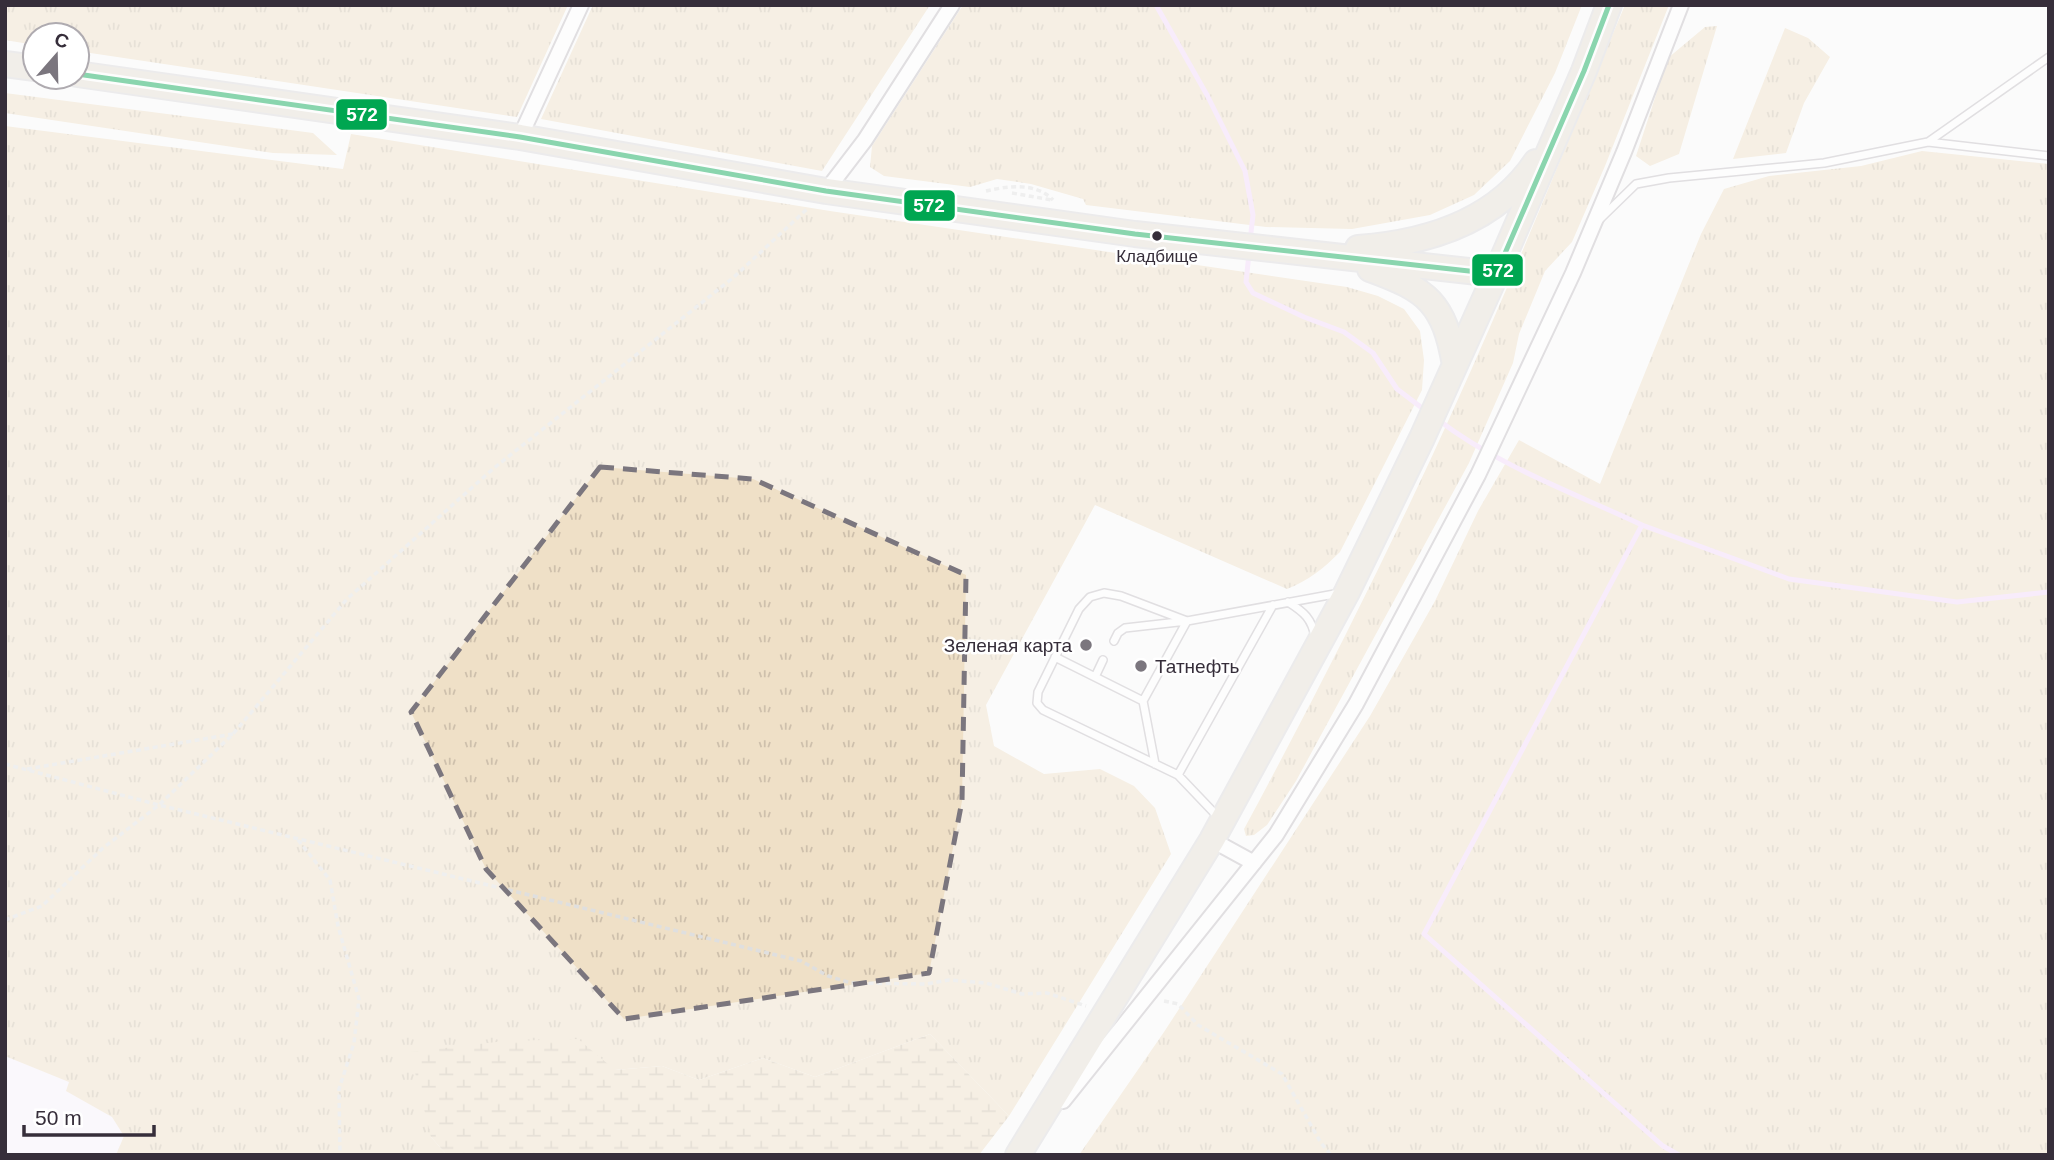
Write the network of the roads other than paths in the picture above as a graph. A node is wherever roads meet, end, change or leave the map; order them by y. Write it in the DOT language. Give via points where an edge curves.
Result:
graph roads {
  1 [pos="581,5"];
  2 [pos="952,5"];
  3 [pos="1609,5"];
  4 [pos="1681,5"];
  5 [pos="2049,57"];
  6 [pos="91,76"];
  7 [pos="1560,125"];
  8 [pos="520,137"];
  9 [pos="1928,142"];
  10 [pos="2049,156"];
  11 [pos="826,191"];
  12 [pos="1593,225"];
  13 [pos="1305,253"];
  14 [pos="1496,274"];
  15 [pos="1455,365"];
  16 [pos="1347,592"];
  17 [pos="1288,602"];
  18 [pos="1273,605"];
  19 [pos="1187,621"];
  20 [pos="1114,641"];
  21 [pos="1315,652"];
  22 [pos="1055,657"];
  23 [pos="1103,660"];
  24 [pos="1095,677"];
  25 [pos="1143,701"];
  26 [pos="1155,764"];
  27 [pos="1178,775"];
  28 [pos="1217,831"];
  29 [pos="1254,863"];
  30 [pos="1019,1155"];
  1 -- 8 [label="street"];
  2 -- 11 [label="street"];
  3 -- 7 [label="highway"];
  4 -- 12 [label="street"];
  5 -- 9 [label="lane"];
  6 -- 8 [label="highway"];
  7 -- 13 [label="highway" via="1507,195 1460,226 1385,246"];
  7 -- 14 [label="highway"];
  8 -- 11 [label="highway"];
  9 -- 10 [label="lane"];
  9 -- 12 [label="lane" via="1824,163 1636,184"];
  11 -- 13 [label="highway"];
  12 -- 29 [label="street" via="1478,475 1356,704"];
  13 -- 14 [label="highway"];
  13 -- 15 [label="highway" via="1366,267 1423,293 1440,313"];
  14 -- 15 [label="highway"];
  15 -- 16 [label="highway"];
  16 -- 17 [label="lane"];
  16 -- 21 [label="highway"];
  17 -- 18 [label="lane"];
  17 -- 21 [label="lane" via="1312,622"];
  18 -- 19 [label="lane"];
  18 -- 27 [label="lane"];
  19 -- 20 [label="lane" via="1125,628"];
  19 -- 22 [label="lane" via="1104,593 1090,597 1079,609"];
  19 -- 25 [label="lane"];
  21 -- 28 [label="highway"];
  22 -- 24 [label="lane"];
  22 -- 26 [label="lane" via="1038,692 1037,703 1043,710"];
  23 -- 24 [label="lane"];
  24 -- 25 [label="lane"];
  25 -- 26 [label="lane"];
  26 -- 27 [label="lane"];
  27 -- 28 [label="lane"];
  28 -- 29 [label="street"];
  28 -- 30 [label="highway"];
  29 -- 30 [label="street"];
}
